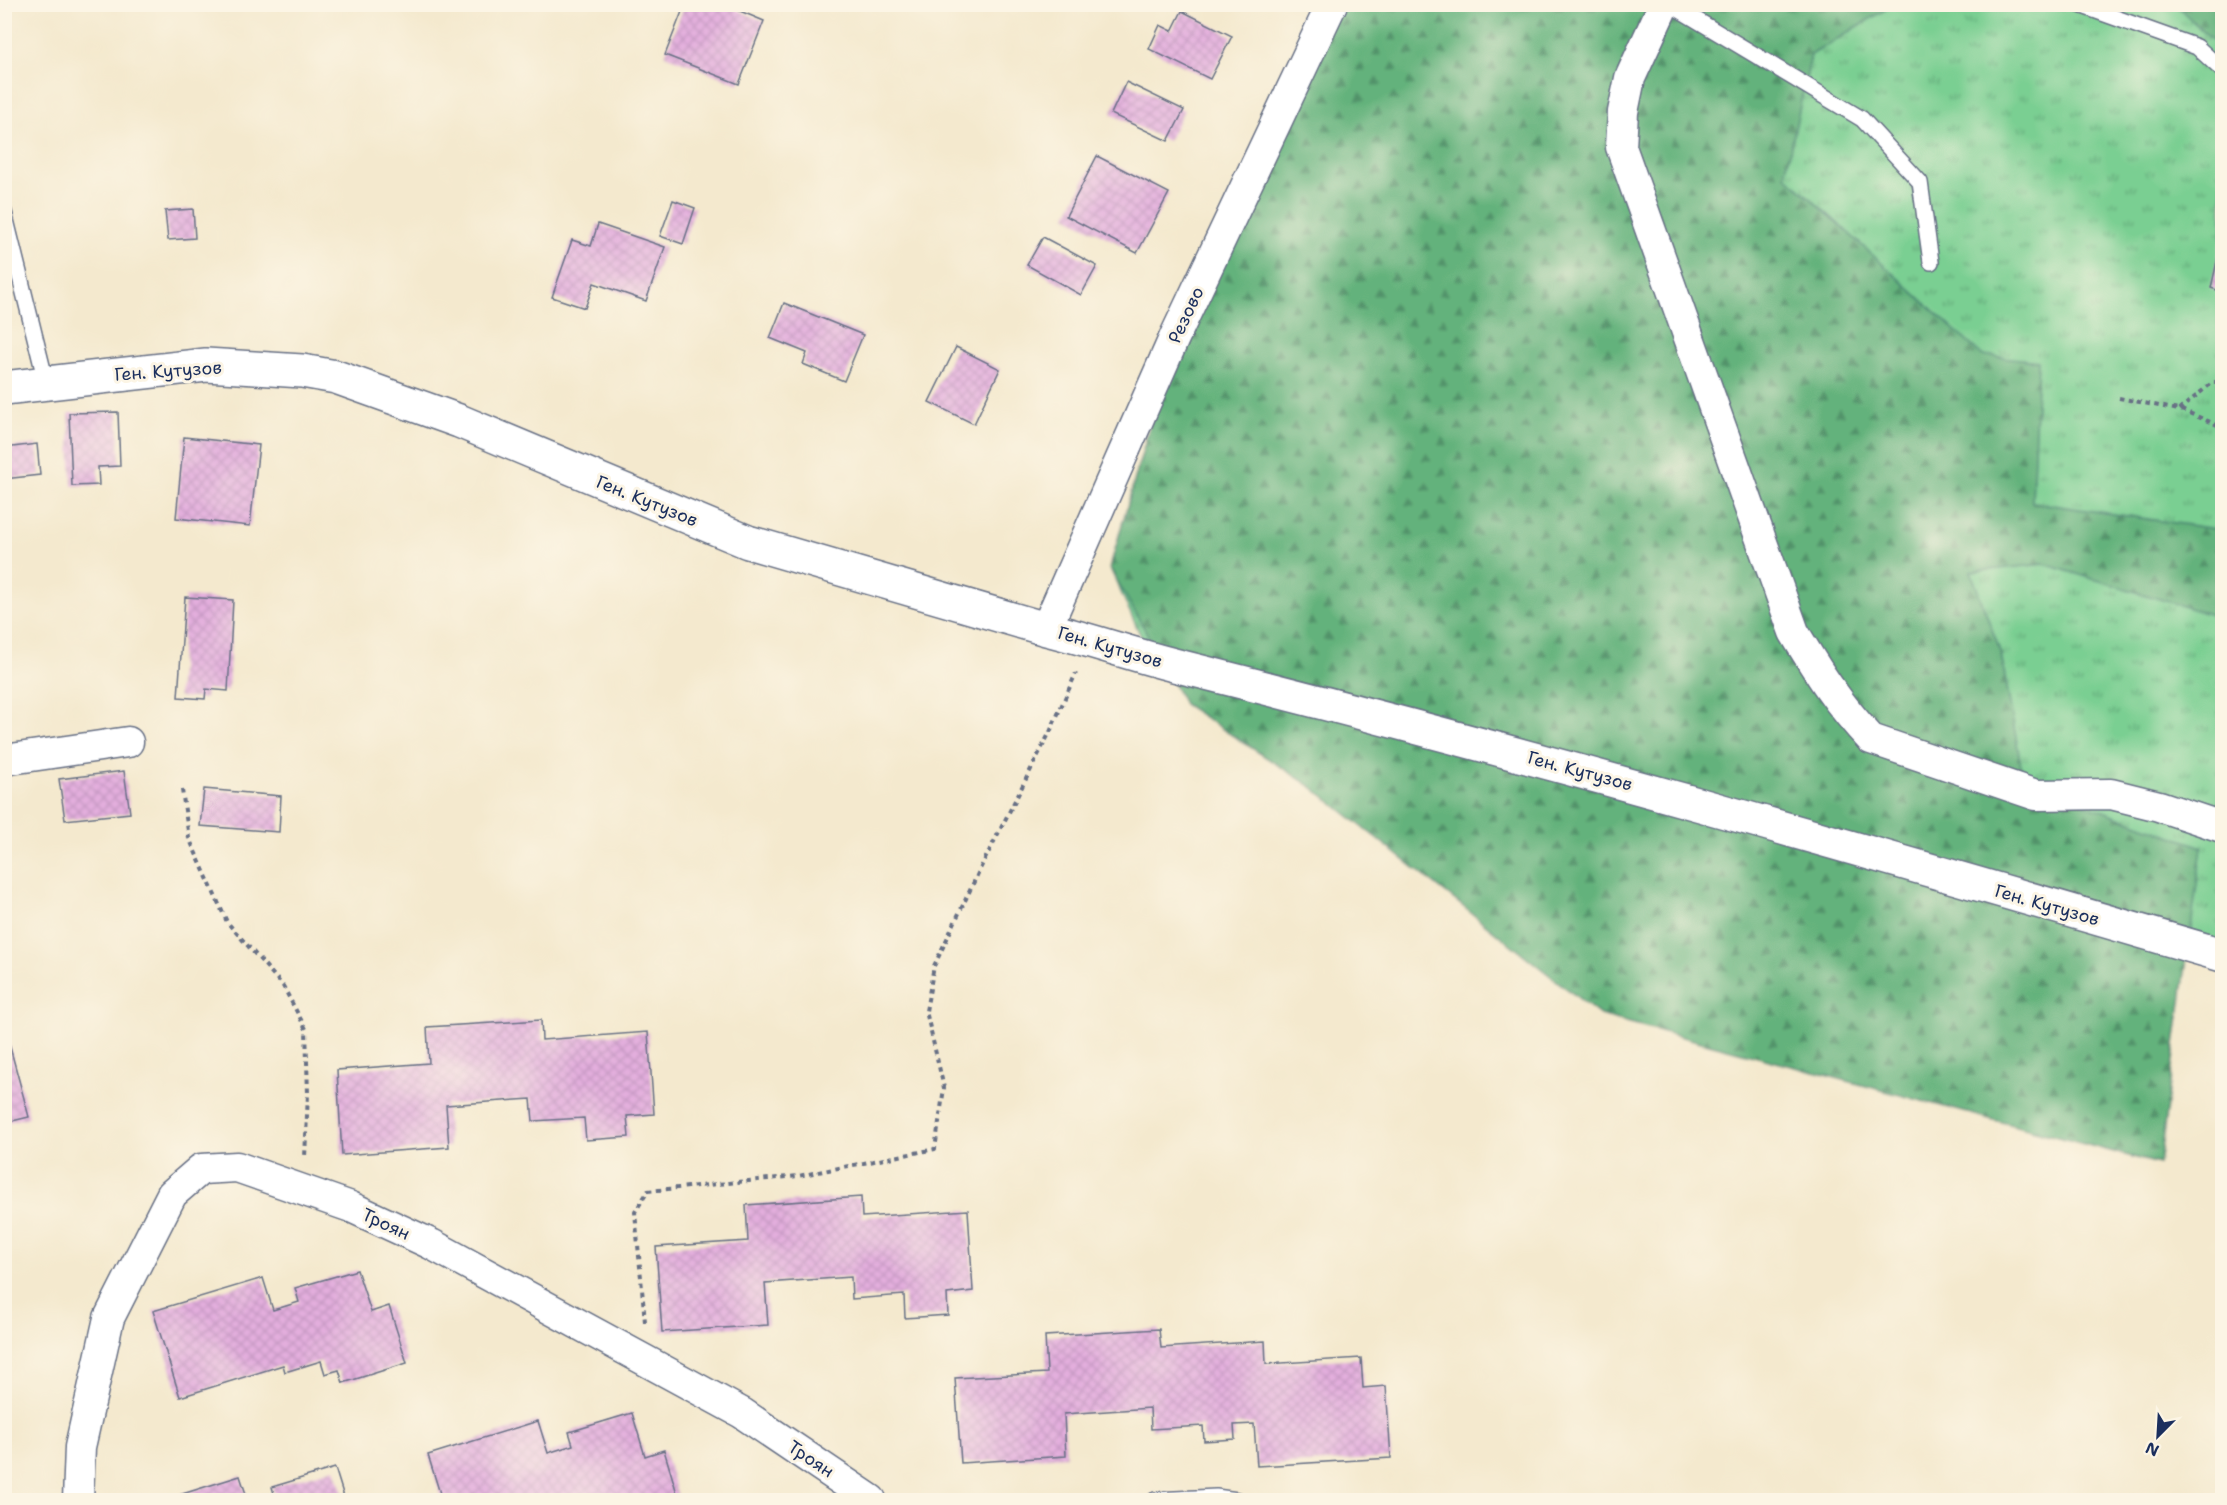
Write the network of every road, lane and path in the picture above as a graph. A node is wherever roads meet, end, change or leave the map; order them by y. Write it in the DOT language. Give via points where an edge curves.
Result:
graph roads {
  1 [pos="1332,4"];
  2 [pos="1664,4"];
  3 [pos="1670,4"];
  4 [pos="2077,4"];
  5 [pos="2223,70"];
  6 [pos="4,212"];
  7 [pos="1931,262"];
  8 [pos="46,382"];
  9 [pos="2223,382"];
  10 [pos="4,388"];
  11 [pos="2119,398"];
  12 [pos="2179,411"];
  13 [pos="2223,428"];
  14 [pos="1046,629"];
  15 [pos="1090,639"];
  16 [pos="128,742"];
  17 [pos="4,760"];
  18 [pos="182,790"];
  19 [pos="2223,826"];
  20 [pos="2223,956"];
  21 [pos="302,1190"];
  22 [pos="650,1362"];
  23 [pos="78,1500"];
  24 [pos="872,1500"];
  25 [pos="1155,1500"];
  26 [pos="1237,1500"];
  1 -- 14 [label="street, Резово" via="1175,336"];
  2 -- 19 [label="street" via="1630,78 1621,147 1794,632 1825,685 1871,739 2036,795 2111,794"];
  3 -- 7 [label="lane" via="1862,119 1920,182"];
  4 -- 5 [label="lane" via="2197,47"];
  6 -- 8 [label="lane"];
  8 -- 10 [label="street, Ген. Кутузов"];
  8 -- 14 [label="street, Ген. Кутузов" via="206,365 336,377 459,421 748,542"];
  9 -- 12 [label="path" via="2213,382"];
  11 -- 12 [label="path"];
  12 -- 13 [label="path"];
  14 -- 15 [label="street, Ген. Кутузов"];
  15 -- 20 [label="street, Ген. Кутузов" via="1152,660 1391,719 1660,793"];
  15 -- 22 [label="path" via="1050,732 934,966 926,1011 944,1088 935,1149 798,1176 648,1191 635,1212"];
  16 -- 17 [label="street"];
  18 -- 21 [label="path" via="189,838 227,922 283,986 306,1029 308,1094"];
  21 -- 22 [label="street, Троян" via="351,1207 431,1244"];
  21 -- 23 [label="street, Троян" via="237,1167 201,1168 172,1194 109,1318 80,1447"];
  22 -- 24 [label="street, Троян" via="742,1413"];
  25 -- 26 [label="lane"];
}
